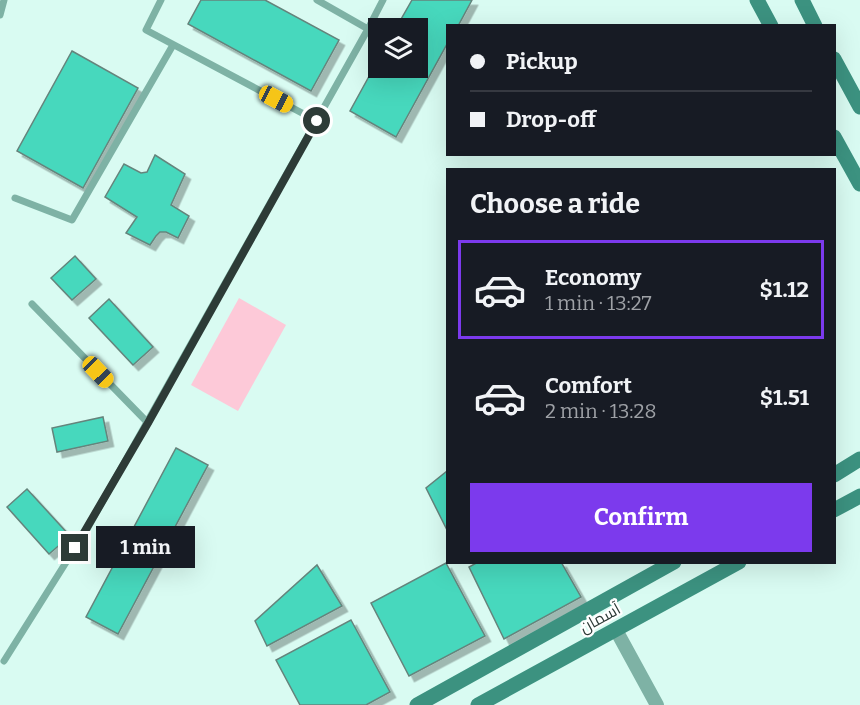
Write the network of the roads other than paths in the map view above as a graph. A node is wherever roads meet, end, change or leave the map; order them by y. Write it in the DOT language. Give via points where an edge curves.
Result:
graph roads {
  1 [pos="4,0"];
  2 [pos="161,0"];
  3 [pos="317,0"];
  4 [pos="383,0"];
  5 [pos="757,0"];
  6 [pos="802,0"];
  7 [pos="0,15"];
  8 [pos="374,18"];
  9 [pos="770,24"];
  10 [pos="814,24"];
  11 [pos="368,29"];
  12 [pos="173,45"];
  13 [pos="836,63"];
  14 [pos="860,107"];
  15 [pos="317,121"];
  16 [pos="836,142"];
  17 [pos="860,184"];
  18 [pos="15,198"];
  19 [pos="32,304"];
  20 [pos="148,423"];
  21 [pos="860,459"];
  22 [pos="836,474"];
  23 [pos="860,496"];
  24 [pos="836,509"];
  25 [pos="670,564"];
  26 [pos="735,564"];
  27 [pos="616,630"];
  28 [pos="2,660"];
  29 [pos="0,671"];
  30 [pos="417,705"];
  31 [pos="478,705"];
  32 [pos="657,705"];
  1 -- 7 [label="lane"];
  2 -- 12 [label="lane" via="146,30"];
  3 -- 11 [label="lane"];
  4 -- 8 [label="lane"];
  5 -- 9 [label="street"];
  6 -- 10 [label="street"];
  11 -- 15 [label="lane"];
  12 -- 15 [label="lane"];
  12 -- 18 [label="lane" via="72,220"];
  13 -- 14 [label="street"];
  15 -- 20 [label="lane"];
  16 -- 17 [label="street"];
  19 -- 20 [label="lane"];
  20 -- 28 [label="lane" via="87,530"];
  21 -- 22 [label="street"];
  23 -- 24 [label="street"];
  25 -- 30 [label="street, آسمان"];
  26 -- 27 [label="street, آسمان"];
  27 -- 31 [label="street, آسمان"];
  27 -- 32 [label="street"];
  28 -- 29 [label="lane"];
}
